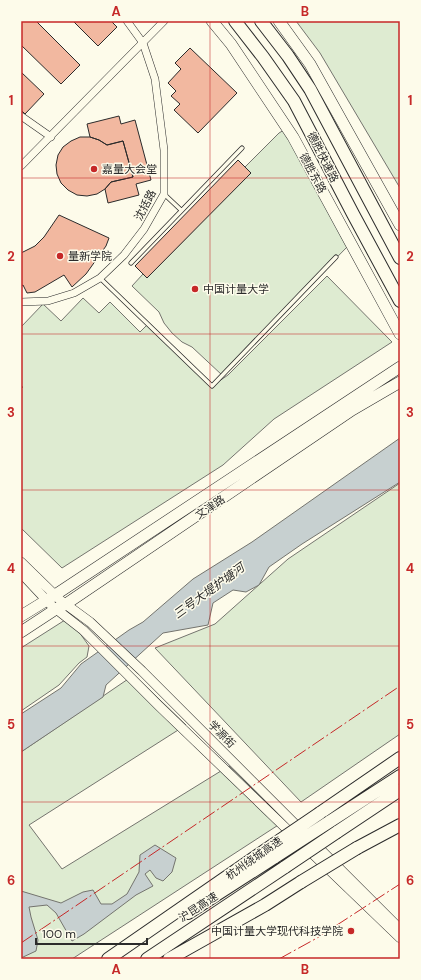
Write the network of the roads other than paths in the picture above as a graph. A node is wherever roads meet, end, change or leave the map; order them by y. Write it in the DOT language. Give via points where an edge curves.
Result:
graph roads {
  1 [pos="127,21"];
  2 [pos="164,21"];
  3 [pos="212,21"];
  4 [pos="235,21"];
  5 [pos="261,21"];
  6 [pos="279,21"];
  7 [pos="143,43"];
  8 [pos="21,116"];
  9 [pos="51,137"];
  10 [pos="242,148"];
  11 [pos="21,166"];
  12 [pos="164,194"];
  13 [pos="181,210"];
  14 [pos="400,225"];
  15 [pos="336,257"];
  16 [pos="400,258"];
  17 [pos="131,263"];
  18 [pos="100,278"];
  19 [pos="400,300"];
  20 [pos="21,302"];
  21 [pos="400,334"];
  22 [pos="400,367"];
  23 [pos="400,382"];
  24 [pos="21,562"];
  25 [pos="21,573"];
  26 [pos="50,597"];
  27 [pos="61,607"];
  28 [pos="21,616"];
  29 [pos="21,632"];
  30 [pos="400,758"];
  31 [pos="400,776"];
  32 [pos="400,790"];
  33 [pos="400,819"];
  34 [pos="400,825"];
  35 [pos="369,840"];
  36 [pos="271,853"];
  37 [pos="400,929"];
  38 [pos="400,938"];
  39 [pos="108,959"];
  40 [pos="116,959"];
  41 [pos="147,959"];
  42 [pos="169,959"];
  1 -- 7 [label="street, 沈括路"];
  2 -- 7 [label="street"];
  3 -- 21 [label="main road, 德胜东路" via="231,44 293,137"];
  4 -- 19 [label="highway, 德胜快速路" via="294,101"];
  5 -- 16 [label="highway, 德胜快速路" via="310,89"];
  6 -- 14 [label="main road" via="310,64"];
  7 -- 9 [label="street"];
  7 -- 12 [label="street, 沈括路" via="155,78 164,150"];
  8 -- 9 [label="street"];
  9 -- 11 [label="street"];
  10 -- 13 [label="lane"];
  12 -- 13 [label="lane"];
  12 -- 18 [label="street, 沈括路" via="144,229 124,255"];
  13 -- 17 [label="lane"];
  15 -- 18 [label="lane" via="212,386"];
  18 -- 20 [label="street, 沈括路" via="74,293 48,301"];
  22 -- 26 [label="main road, 文津路"];
  23 -- 27 [label="main road, 文津路" via="352,410"];
  24 -- 26 [label="main road, 学源街"];
  25 -- 26 [label="main road, 学源街"];
  26 -- 27 [label="main road, 学源街"];
  26 -- 28 [label="main road, 文津路"];
  27 -- 29 [label="main road, 文津路"];
  27 -- 37 [label="main road, 学源街" via="90,622 142,671"];
  27 -- 38 [label="main road, 学源街"];
  30 -- 36 [label="highway, 杭州绕城高速, bridge" via="320,813"];
  31 -- 36 [label="highway, 沪昆高速, bridge" via="329,822"];
  32 -- 41 [label="highway, 沪昆高速, bridge"];
  33 -- 35 [label="highway"];
  34 -- 35 [label="highway"];
  35 -- 42 [label="highway, bridge" via="265,905"];
  36 -- 39 [label="highway, 杭州绕城高速"];
  36 -- 40 [label="highway, 沪昆高速"];
}
